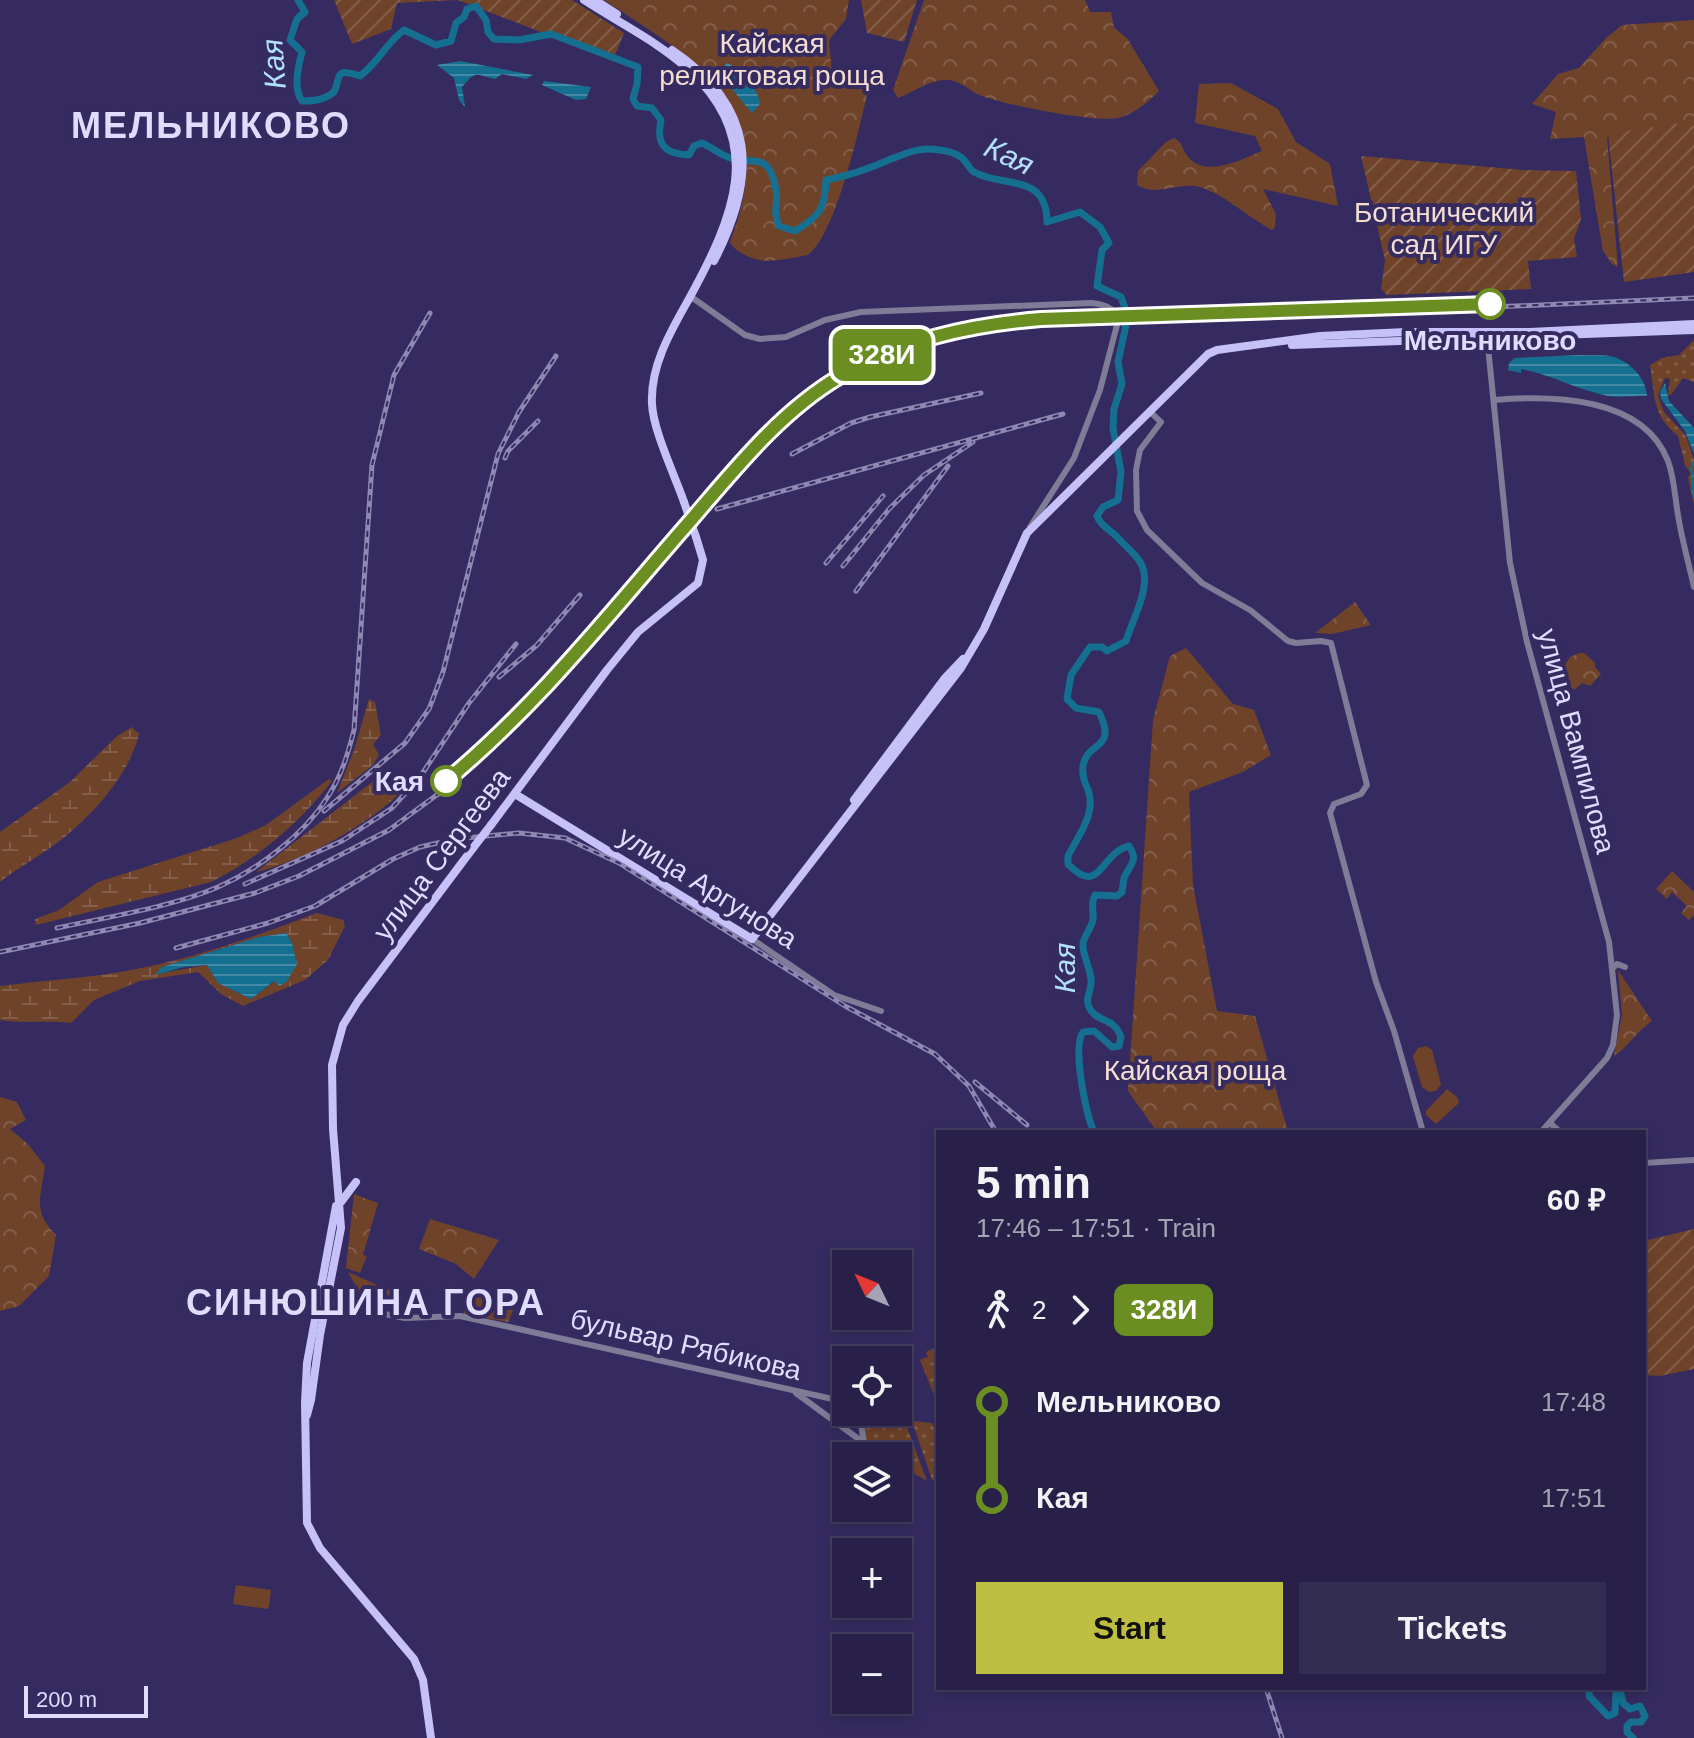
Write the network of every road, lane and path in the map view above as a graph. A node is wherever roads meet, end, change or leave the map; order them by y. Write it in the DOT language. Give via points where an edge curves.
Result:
graph roads {
  1 [pos="584,0"];
  2 [pos="595,0"];
  3 [pos="738,145"];
  4 [pos="693,297"];
  5 [pos="1694,324"];
  6 [pos="1694,330"];
  7 [pos="1488,336"];
  8 [pos="1494,400"];
  9 [pos="1149,411"];
  10 [pos="1055,485"];
  11 [pos="1066,493"];
  12 [pos="1027,533"];
  13 [pos="1694,587"];
  14 [pos="967,656"];
  15 [pos="515,794"];
  16 [pos="781,901"];
  17 [pos="752,939"];
  18 [pos="1625,967"];
  19 [pos="1612,969"];
  20 [pos="881,1011"];
  21 [pos="1550,1123"];
  22 [pos="1422,1130"];
  23 [pos="1543,1130"];
  24 [pos="1558,1130"];
  25 [pos="1694,1160"];
  26 [pos="1646,1163"];
  27 [pos="356,1182"];
  28 [pos="338,1191"];
  29 [pos="341,1202"];
  30 [pos="323,1302"];
  31 [pos="794,1391"];
  32 [pos="832,1399"];
  33 [pos="832,1419"];
  34 [pos="841,1426"];
  35 [pos="861,1426"];
  36 [pos="431,1738"];
  1 -- 3 [label="main road" via="701,82"];
  2 -- 3 [label="main road" via="703,75 732,115"];
  3 -- 4 [label="main road, улица Сергеева" via="743,182 735,214"];
  4 -- 10 [label="street" via="745,335 760,339 786,337 861,312 1091,303 1113,309 1117,325 1100,390 1074,458"];
  4 -- 15 [label="main road, улица Сергеева, bridge" via="658,367 652,407 703,570 698,583 638,632"];
  5 -- 7 [label="main road"];
  6 -- 7 [label="main road"];
  7 -- 8 [label="street, улица Вампилова"];
  7 -- 9 [label="main road" via="1319,340 1217,350"];
  8 -- 13 [label="street" via="1572,398 1617,413 1651,434 1671,472"];
  8 -- 19 [label="street, улица Вампилова" via="1510,563"];
  9 -- 11 [label="main road"];
  9 -- 22 [label="street" via="1161,422 1140,450 1136,470 1137,511 1147,530 1202,583 1250,610 1288,641 1331,643 1367,785 1361,794 1332,806 1330,813"];
  10 -- 11 [label="street"];
  10 -- 12 [label="street"];
  11 -- 12 [label="main road"];
  12 -- 14 [label="main road"];
  14 -- 16 [label="main road"];
  14 -- 16 [label="main road" via="945,678"];
  15 -- 17 [label="main road, улица Аргунова"];
  15 -- 28 [label="main road, улица Сергеева, bridge" via="343,1025 332,1065"];
  16 -- 17 [label="main road"];
  17 -- 20 [label="street, улица Аргунова" via="834,995"];
  18 -- 19 [label="street" via="1617,964"];
  19 -- 21 [label="street, улица Вампилова" via="1617,1015 1613,1045"];
  21 -- 23 [label="street, улица Вампилова"];
  21 -- 24 [label="street"];
  25 -- 26 [label="street"];
  27 -- 29 [label="main road"];
  28 -- 29 [label="main road"];
  28 -- 30 [label="main road"];
  29 -- 30 [label="main road" via="341,1228"];
  30 -- 31 [label="street, бульвар Рябикова" via="405,1318 460,1316"];
  30 -- 36 [label="main road" via="307,1415 309,1530 414,1659 423,1680"];
  31 -- 32 [label="street, бульвар Рябикова"];
  31 -- 33 [label="street"];
  34 -- 35 [label="street" via="864,1443"];
}
